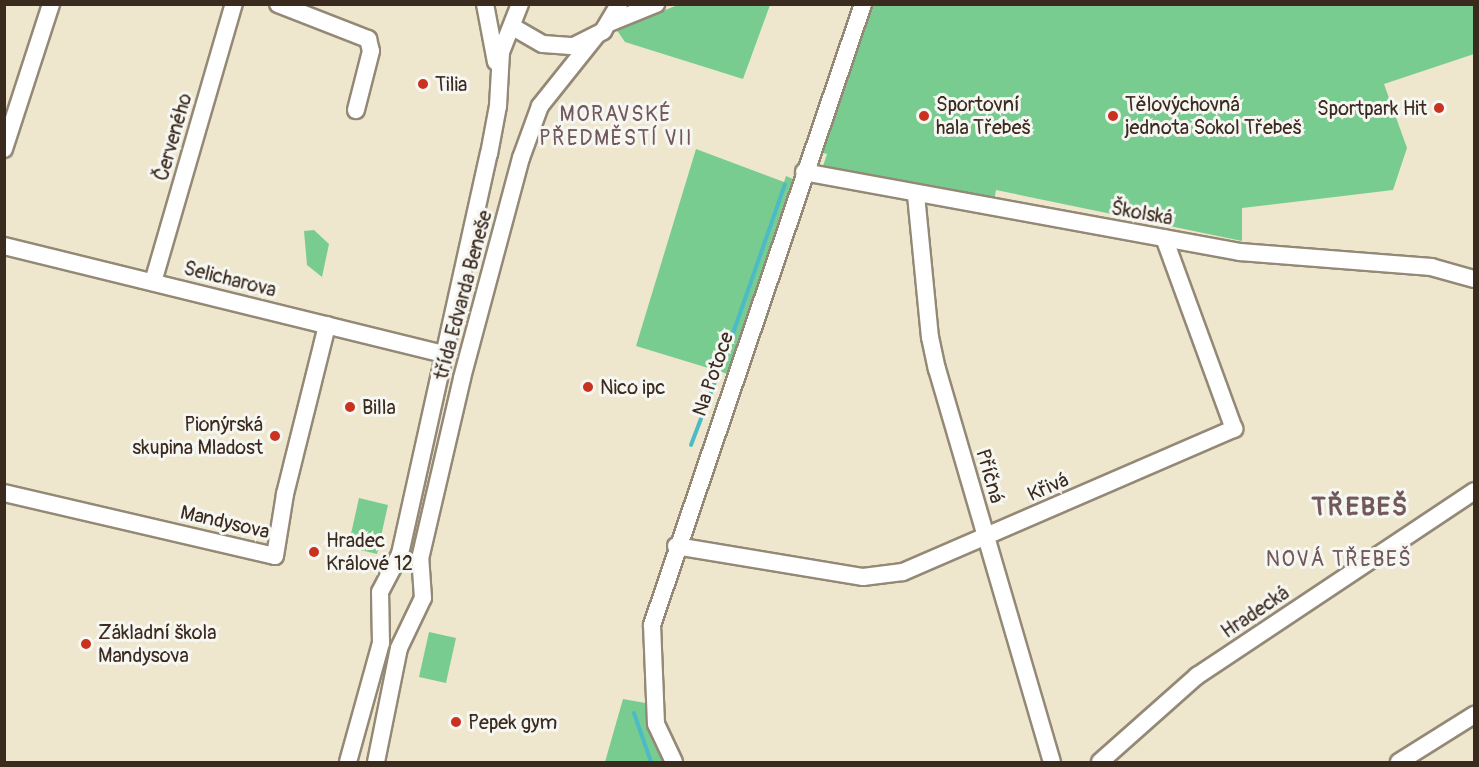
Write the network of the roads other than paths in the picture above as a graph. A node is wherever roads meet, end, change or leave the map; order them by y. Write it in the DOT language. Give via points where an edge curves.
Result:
graph roads {
  1 [pos="51,4"];
  2 [pos="234,4"];
  3 [pos="278,4"];
  4 [pos="485,4"];
  5 [pos="619,4"];
  6 [pos="656,4"];
  7 [pos="863,4"];
  8 [pos="511,14"];
  9 [pos="609,23"];
  10 [pos="595,37"];
  11 [pos="499,83"];
  12 [pos="356,110"];
  13 [pos="4,149"];
  14 [pos="804,172"];
  15 [pos="916,195"];
  16 [pos="1164,238"];
  17 [pos="4,246"];
  18 [pos="1474,279"];
  19 [pos="153,282"];
  20 [pos="327,325"];
  21 [pos="445,354"];
  22 [pos="1474,491"];
  23 [pos="4,493"];
  24 [pos="986,537"];
  25 [pos="676,546"];
  26 [pos="389,574"];
  27 [pos="424,583"];
  28 [pos="380,608"];
  29 [pos="416,615"];
  30 [pos="1474,715"];
  31 [pos="348,762"];
  32 [pos="376,762"];
  33 [pos="674,762"];
  34 [pos="1052,762"];
  35 [pos="1100,762"];
  36 [pos="1399,762"];
  1 -- 13 [label="street"];
  2 -- 19 [label="street, Červeného"];
  3 -- 12 [label="street" via="368,39 371,51"];
  4 -- 11 [label="street"];
  5 -- 9 [label="street"];
  6 -- 9 [label="street"];
  7 -- 14 [label="street, Na Potoce"];
  8 -- 10 [label="street" via="543,44 559,47"];
  8 -- 11 [label="street" via="501,52"];
  9 -- 10 [label="street, třída Edvarda Beneše"];
  10 -- 27 [label="street, třída Edvarda Beneše" via="540,106 521,159 462,378 420,559"];
  11 -- 21 [label="street, třída Edvarda Beneše" via="495,128"];
  14 -- 15 [label="street, Školská"];
  14 -- 25 [label="street, Na Potoce"];
  15 -- 16 [label="street, Školská"];
  15 -- 24 [label="street, Příčná" via="930,337"];
  16 -- 18 [label="street, Školská" via="1240,252 1431,267"];
  16 -- 24 [label="street, Křivá" via="1234,429"];
  17 -- 19 [label="street, Selicharova"];
  19 -- 20 [label="street, Selicharova"];
  20 -- 21 [label="street, Selicharova"];
  20 -- 23 [label="street, Mandysova" via="285,494 275,555"];
  21 -- 26 [label="street, třída Edvarda Beneše" via="400,554"];
  22 -- 35 [label="street, Hradecká" via="1197,676"];
  24 -- 25 [label="street, Křivá" via="903,572 863,577"];
  24 -- 34 [label="street, Příčná"];
  25 -- 33 [label="street, Na Potoce" via="652,625 656,724"];
  26 -- 27 [label="street" via="407,570"];
  26 -- 28 [label="street, třída Edvarda Beneše" via="380,592"];
  27 -- 29 [label="street, třída Edvarda Beneše"];
  28 -- 29 [label="street" via="388,622 395,625"];
  28 -- 31 [label="street, třída Edvarda Beneše" via="381,643"];
  29 -- 32 [label="street, třída Edvarda Beneše" via="399,648"];
  30 -- 36 [label="street"];
}
